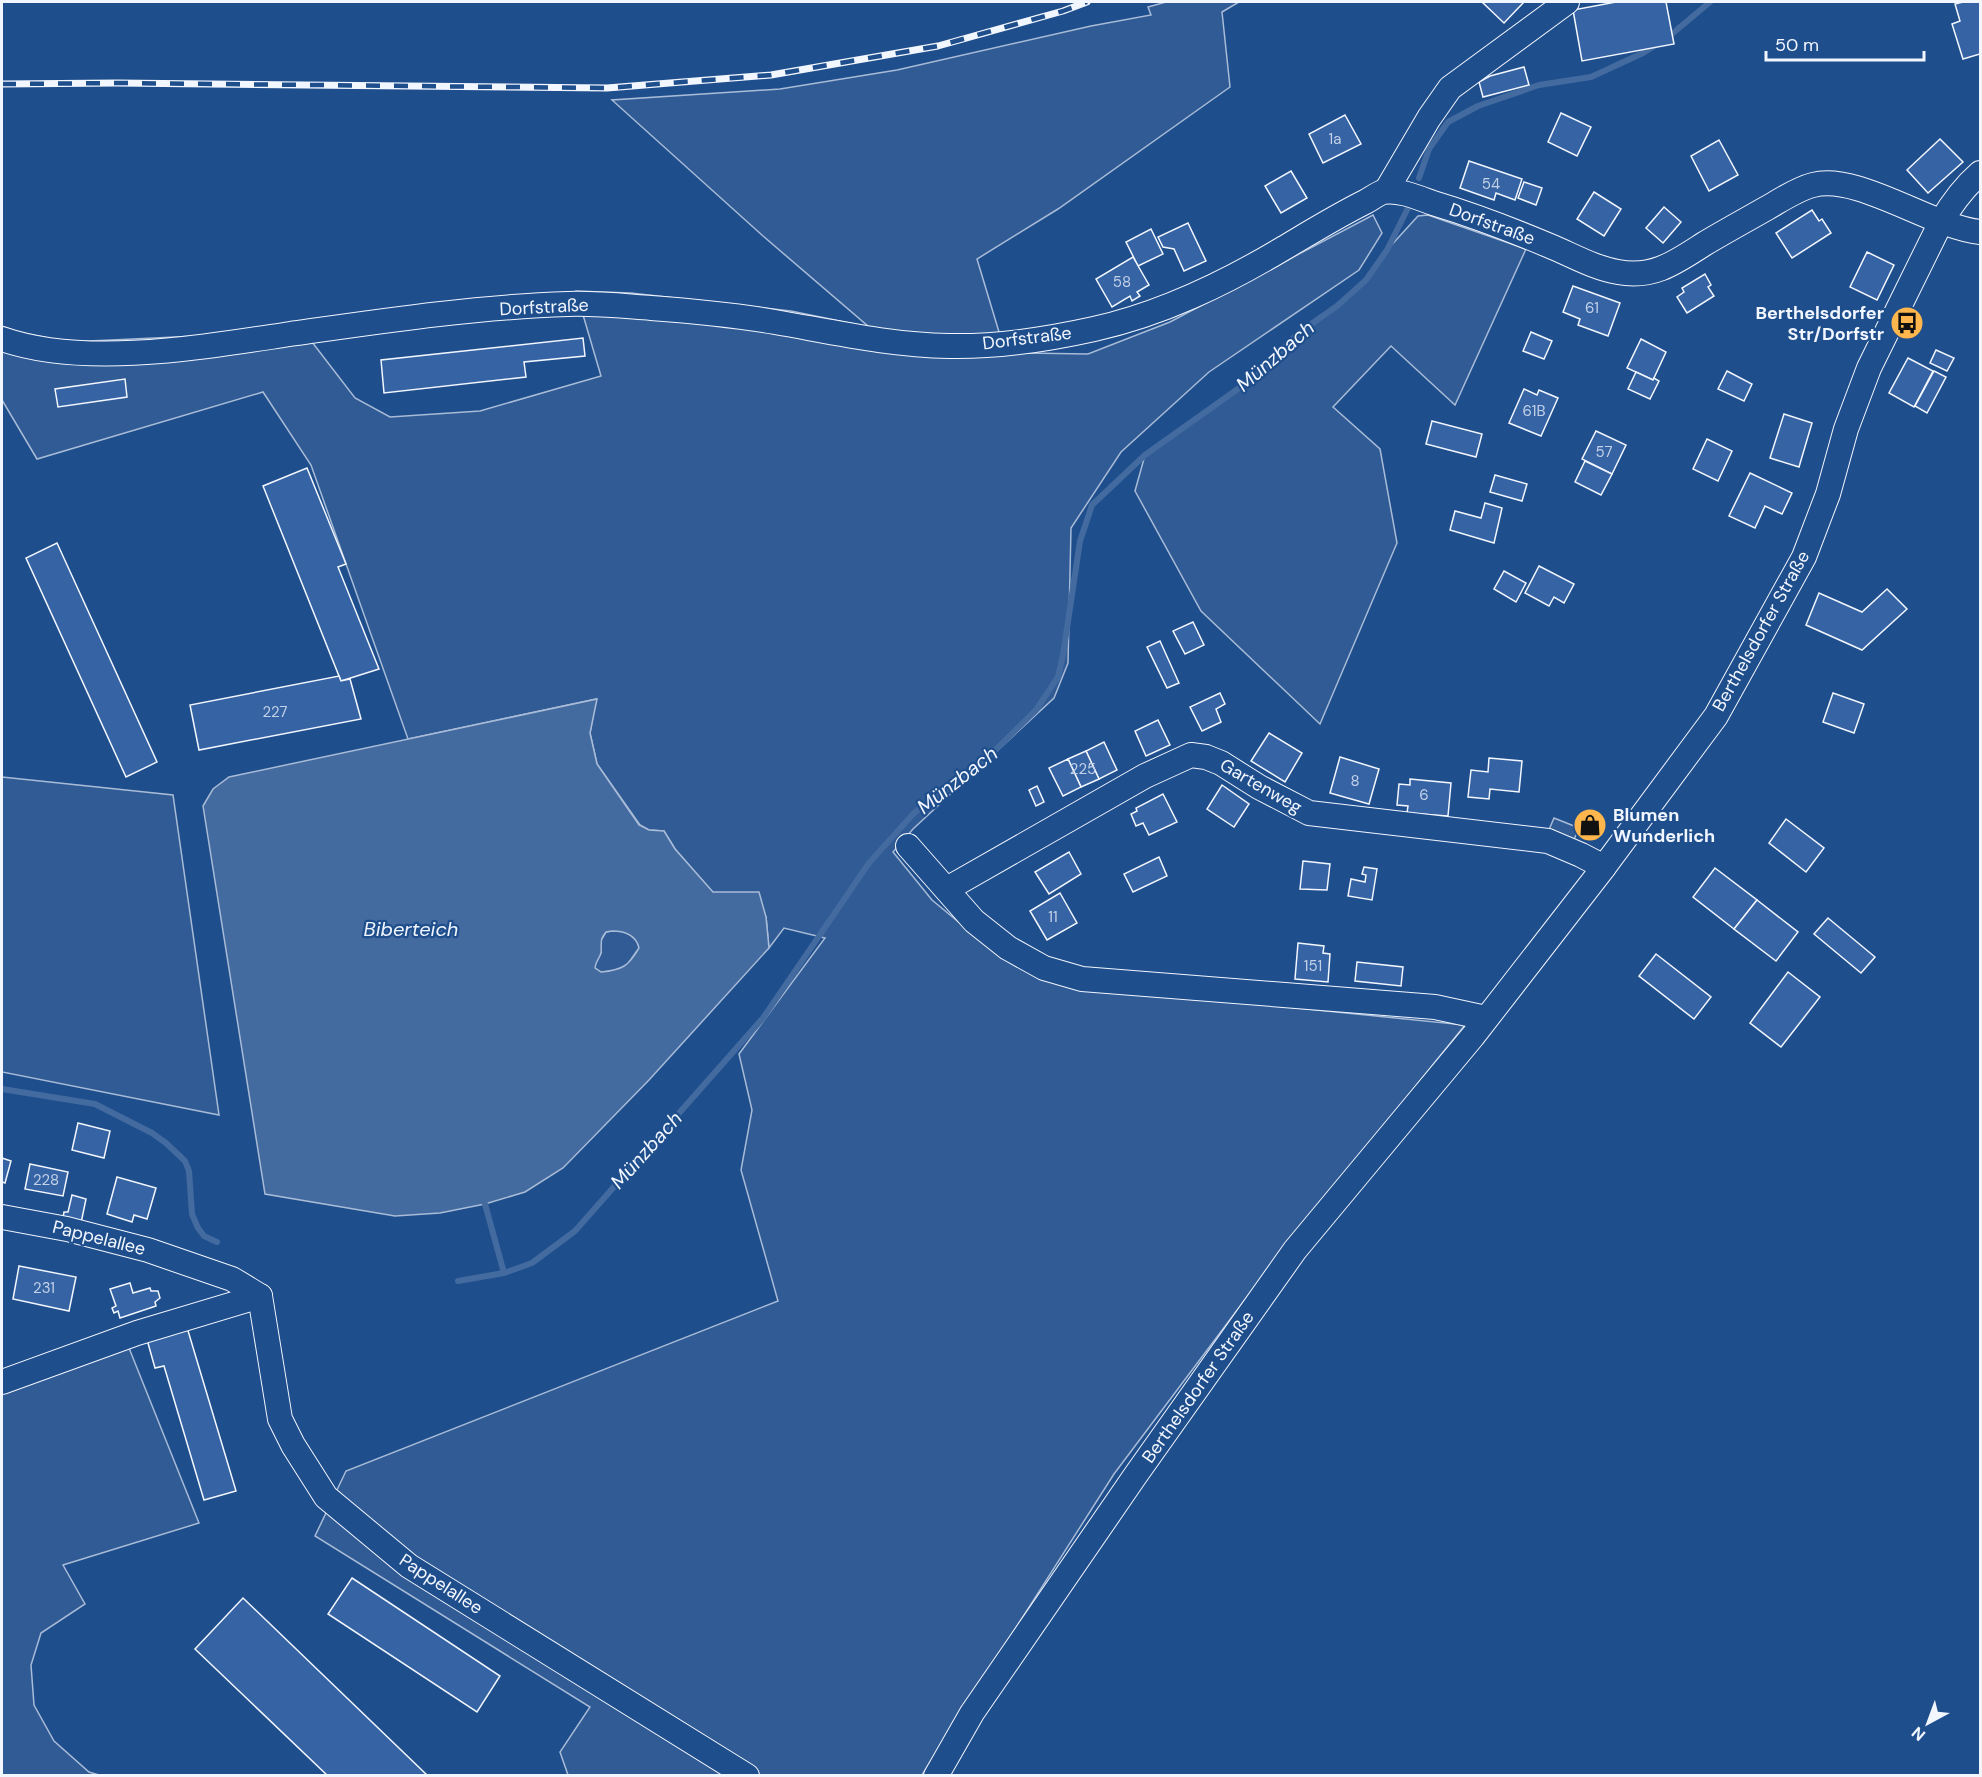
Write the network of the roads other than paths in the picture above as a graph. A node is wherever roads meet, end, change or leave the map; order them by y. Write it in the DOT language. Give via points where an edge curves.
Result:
graph roads {
  1 [pos="1568,2"];
  2 [pos="1980,173"];
  3 [pos="1395,192"];
  4 [pos="1941,222"];
  5 [pos="1980,232"];
  6 [pos="2,339"];
  7 [pos="908,846"];
  8 [pos="1604,867"];
  9 [pos="946,889"];
  10 [pos="1486,1018"];
  11 [pos="2,1217"];
  12 [pos="260,1296"];
  13 [pos="2,1382"];
  14 [pos="747,1776"];
  15 [pos="936,1776"];
  1 -- 3 [label="street" via="1450,88 1429,118"];
  2 -- 4 [label="street, Berthelsdorfer Straße"];
  3 -- 4 [label="street, Dorfstraße" via="1488,221 1619,273 1656,272 1811,185 1833,183 1854,187"];
  3 -- 6 [label="street, Dorfstraße" via="1348,210 1200,294 1142,316 1091,329 999,343 911,344 706,313 574,303 512,307 196,348 66,353"];
  4 -- 5 [label="street, Dorfstraße"];
  4 -- 8 [label="street, Berthelsdorfer Straße" via="1869,368 1804,557 1716,716"];
  7 -- 9 [label="street"];
  8 -- 9 [label="street, Gartenweg" via="1548,841 1309,813 1221,763 1191,755 1144,776"];
  8 -- 10 [label="street, Berthelsdorfer Straße"];
  9 -- 10 [label="street" via="974,921 1008,948 1044,968 1082,979 1435,1007"];
  10 -- 15 [label="street, Berthelsdorfer Straße" via="1295,1251 978,1704"];
  11 -- 12 [label="street, Pappelallee" via="148,1250 232,1279"];
  12 -- 13 [label="street" via="137,1333"];
  12 -- 14 [label="street, Pappelallee" via="280,1419 326,1497 409,1566"];
}
